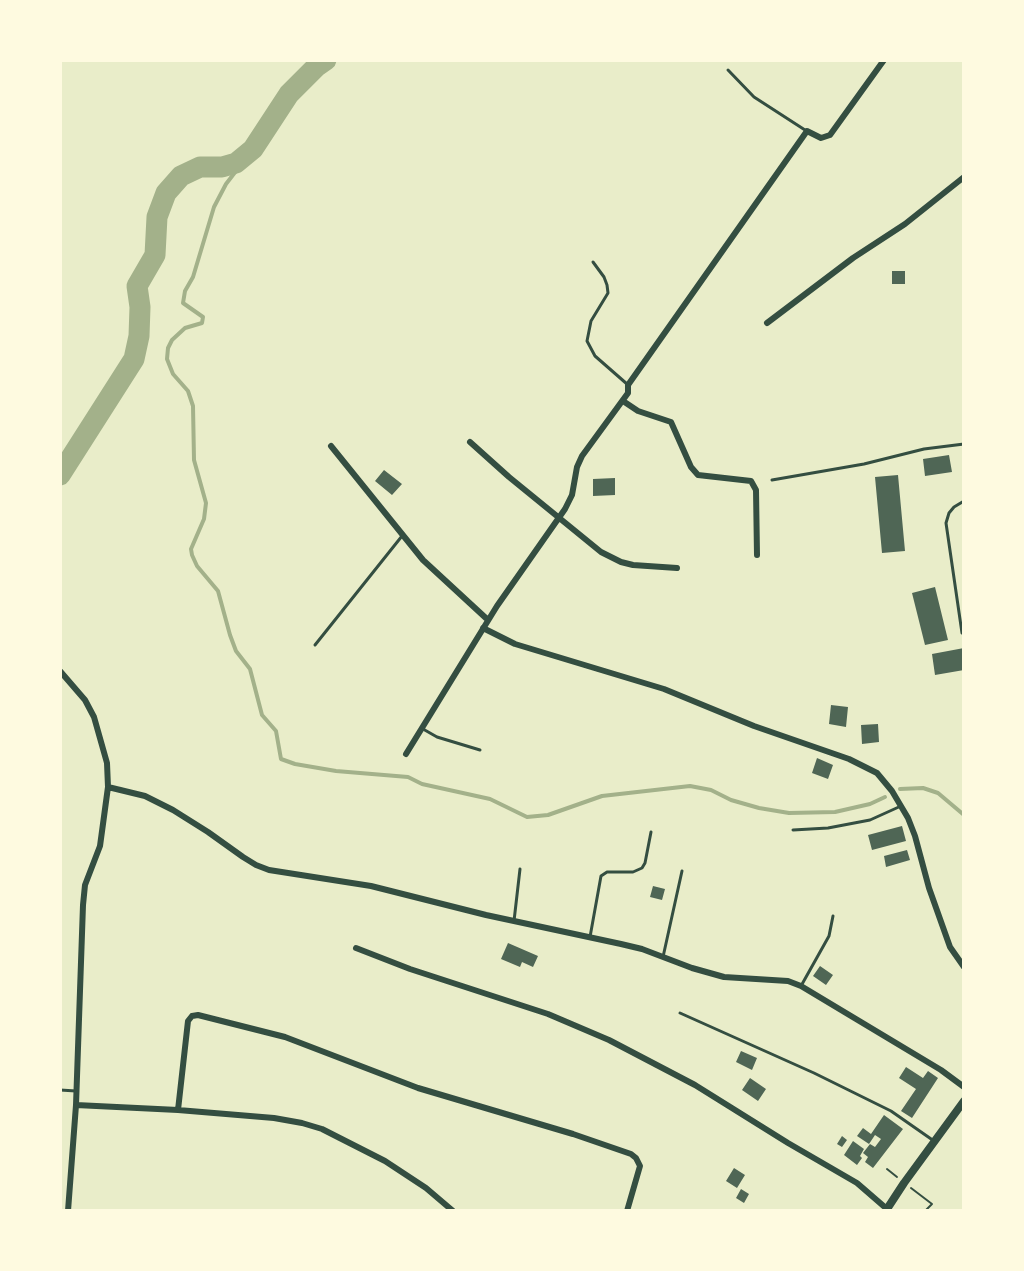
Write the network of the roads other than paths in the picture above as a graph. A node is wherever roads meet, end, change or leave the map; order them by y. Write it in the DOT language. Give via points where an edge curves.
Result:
graph roads {
  1 [pos="884,60"];
  2 [pos="728,70"];
  3 [pos="807,131"];
  4 [pos="964,177"];
  5 [pos="592,262"];
  6 [pos="767,323"];
  7 [pos="628,385"];
  8 [pos="623,401"];
  9 [pos="470,442"];
  10 [pos="964,444"];
  11 [pos="331,446"];
  12 [pos="772,480"];
  13 [pos="964,501"];
  14 [pos="559,517"];
  15 [pos="403,535"];
  16 [pos="758,555"];
  17 [pos="677,568"];
  18 [pos="488,621"];
  19 [pos="483,628"];
  20 [pos="962,633"];
  21 [pos="315,645"];
  22 [pos="60,671"];
  23 [pos="421,728"];
  24 [pos="480,750"];
  25 [pos="406,754"];
  26 [pos="108,787"];
  27 [pos="901,806"];
  28 [pos="793,830"];
  29 [pos="651,832"];
  30 [pos="520,869"];
  31 [pos="682,871"];
  32 [pos="833,916"];
  33 [pos="514,922"];
  34 [pos="590,938"];
  35 [pos="356,948"];
  36 [pos="663,957"];
  37 [pos="964,967"];
  38 [pos="801,986"];
  39 [pos="680,1013"];
  40 [pos="964,1087"];
  41 [pos="60,1090"];
  42 [pos="76,1091"];
  43 [pos="964,1101"];
  44 [pos="76,1105"];
  45 [pos="178,1110"];
  46 [pos="934,1141"];
  47 [pos="887,1210"];
  48 [pos="68,1211"];
  49 [pos="453,1211"];
  50 [pos="627,1211"];
  1 -- 3 [label="street" via="830,135 821,138"];
  2 -- 3 [label="lane" via="754,97"];
  3 -- 7 [label="street"];
  4 -- 6 [label="street"];
  5 -- 7 [label="lane" via="604,277 608,293 591,321 587,341 595,356"];
  7 -- 8 [label="street"];
  8 -- 14 [label="street" via="582,456 572,495"];
  8 -- 16 [label="street" via="638,411 671,422 698,476 752,480 756,490"];
  9 -- 14 [label="street"];
  10 -- 12 [label="lane" via="924,448 864,464"];
  11 -- 15 [label="street"];
  13 -- 20 [label="lane" via="949,513 946,523"];
  14 -- 17 [label="street" via="610,557 633,565"];
  14 -- 18 [label="street"];
  15 -- 18 [label="street" via="423,560"];
  15 -- 21 [label="lane"];
  18 -- 19 [label="street"];
  19 -- 23 [label="street"];
  19 -- 27 [label="street" via="515,644 664,689 849,759 877,773"];
  22 -- 26 [label="street" via="94,717 107,763"];
  23 -- 24 [label="lane"];
  23 -- 25 [label="street"];
  26 -- 33 [label="street" via="145,796 173,810 262,867 371,886"];
  26 -- 42 [label="street" via="100,846 83,905"];
  27 -- 28 [label="lane" via="870,820"];
  27 -- 37 [label="street" via="915,836 950,947"];
  29 -- 34 [label="lane" via="642,867 601,876"];
  30 -- 33 [label="lane"];
  31 -- 36 [label="lane"];
  32 -- 38 [label="lane" via="829,936"];
  33 -- 34 [label="street"];
  34 -- 36 [label="street"];
  35 -- 47 [label="street" via="548,1014 609,1040 695,1084 857,1183"];
  36 -- 38 [label="street" via="724,977 775,979"];
  38 -- 40 [label="street"];
  39 -- 46 [label="lane" via="891,1111"];
  41 -- 42 [label="lane"];
  42 -- 44 [label="street"];
  43 -- 46 [label="street"];
  44 -- 45 [label="street"];
  44 -- 48 [label="street"];
  45 -- 49 [label="street" via="274,1118 322,1129 384,1161"];
  45 -- 50 [label="street" via="188,1021 198,1015 285,1037 418,1089 631,1154 640,1166"];
  46 -- 47 [label="street"];
}
